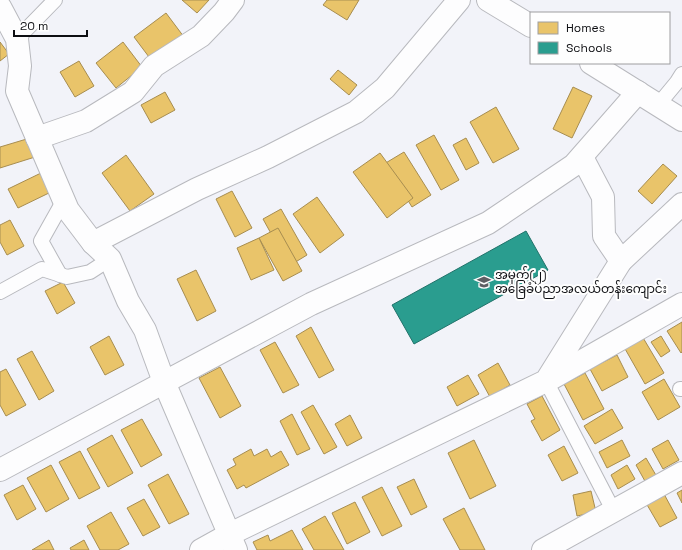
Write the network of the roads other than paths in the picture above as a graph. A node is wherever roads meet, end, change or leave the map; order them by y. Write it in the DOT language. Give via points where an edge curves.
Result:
graph roads {
  1 [pos="55,0"];
  2 [pos="233,0"];
  3 [pos="459,0"];
  4 [pos="488,0"];
  5 [pos="0,7"];
  6 [pos="530,25"];
  7 [pos="17,39"];
  8 [pos="593,64"];
  9 [pos="682,74"];
  10 [pos="638,92"];
  11 [pos="658,104"];
  12 [pos="682,120"];
  13 [pos="37,138"];
  14 [pos="582,157"];
  15 [pos="64,200"];
  16 [pos="682,204"];
  17 [pos="93,243"];
  18 [pos="110,259"];
  19 [pos="621,261"];
  20 [pos="60,275"];
  21 [pos="0,292"];
  22 [pos="682,304"];
  23 [pos="546,381"];
  24 [pos="164,382"];
  25 [pos="0,470"];
  26 [pos="682,472"];
  27 [pos="613,510"];
  28 [pos="232,542"];
  29 [pos="201,550"];
  30 [pos="543,550"];
  1 -- 7 [label="lane"];
  2 -- 13 [label="street" via="202,36 154,66 134,92 86,121"];
  3 -- 17 [label="street" via="385,88 356,112"];
  4 -- 6 [label="street"];
  5 -- 7 [label="street"];
  7 -- 13 [label="street" via="20,66 17,91"];
  8 -- 10 [label="street"];
  9 -- 11 [label="lane"];
  10 -- 11 [label="street"];
  10 -- 14 [label="street"];
  11 -- 12 [label="street"];
  13 -- 15 [label="street"];
  14 -- 19 [label="street" via="603,197 604,236"];
  14 -- 24 [label="street" via="488,223 311,304"];
  15 -- 17 [label="street" via="68,210"];
  15 -- 20 [label="lane" via="41,241"];
  16 -- 19 [label="street"];
  17 -- 18 [label="street"];
  18 -- 20 [label="lane" via="90,272 67,277"];
  18 -- 24 [label="street" via="128,301 145,330"];
  19 -- 23 [label="street"];
  20 -- 21 [label="lane" via="42,269"];
  22 -- 23 [label="street"];
  23 -- 27 [label="lane"];
  23 -- 28 [label="street"];
  24 -- 25 [label="street"];
  24 -- 28 [label="street"];
  26 -- 27 [label="street"];
  27 -- 30 [label="street"];
  28 -- 29 [label="street"];
}
